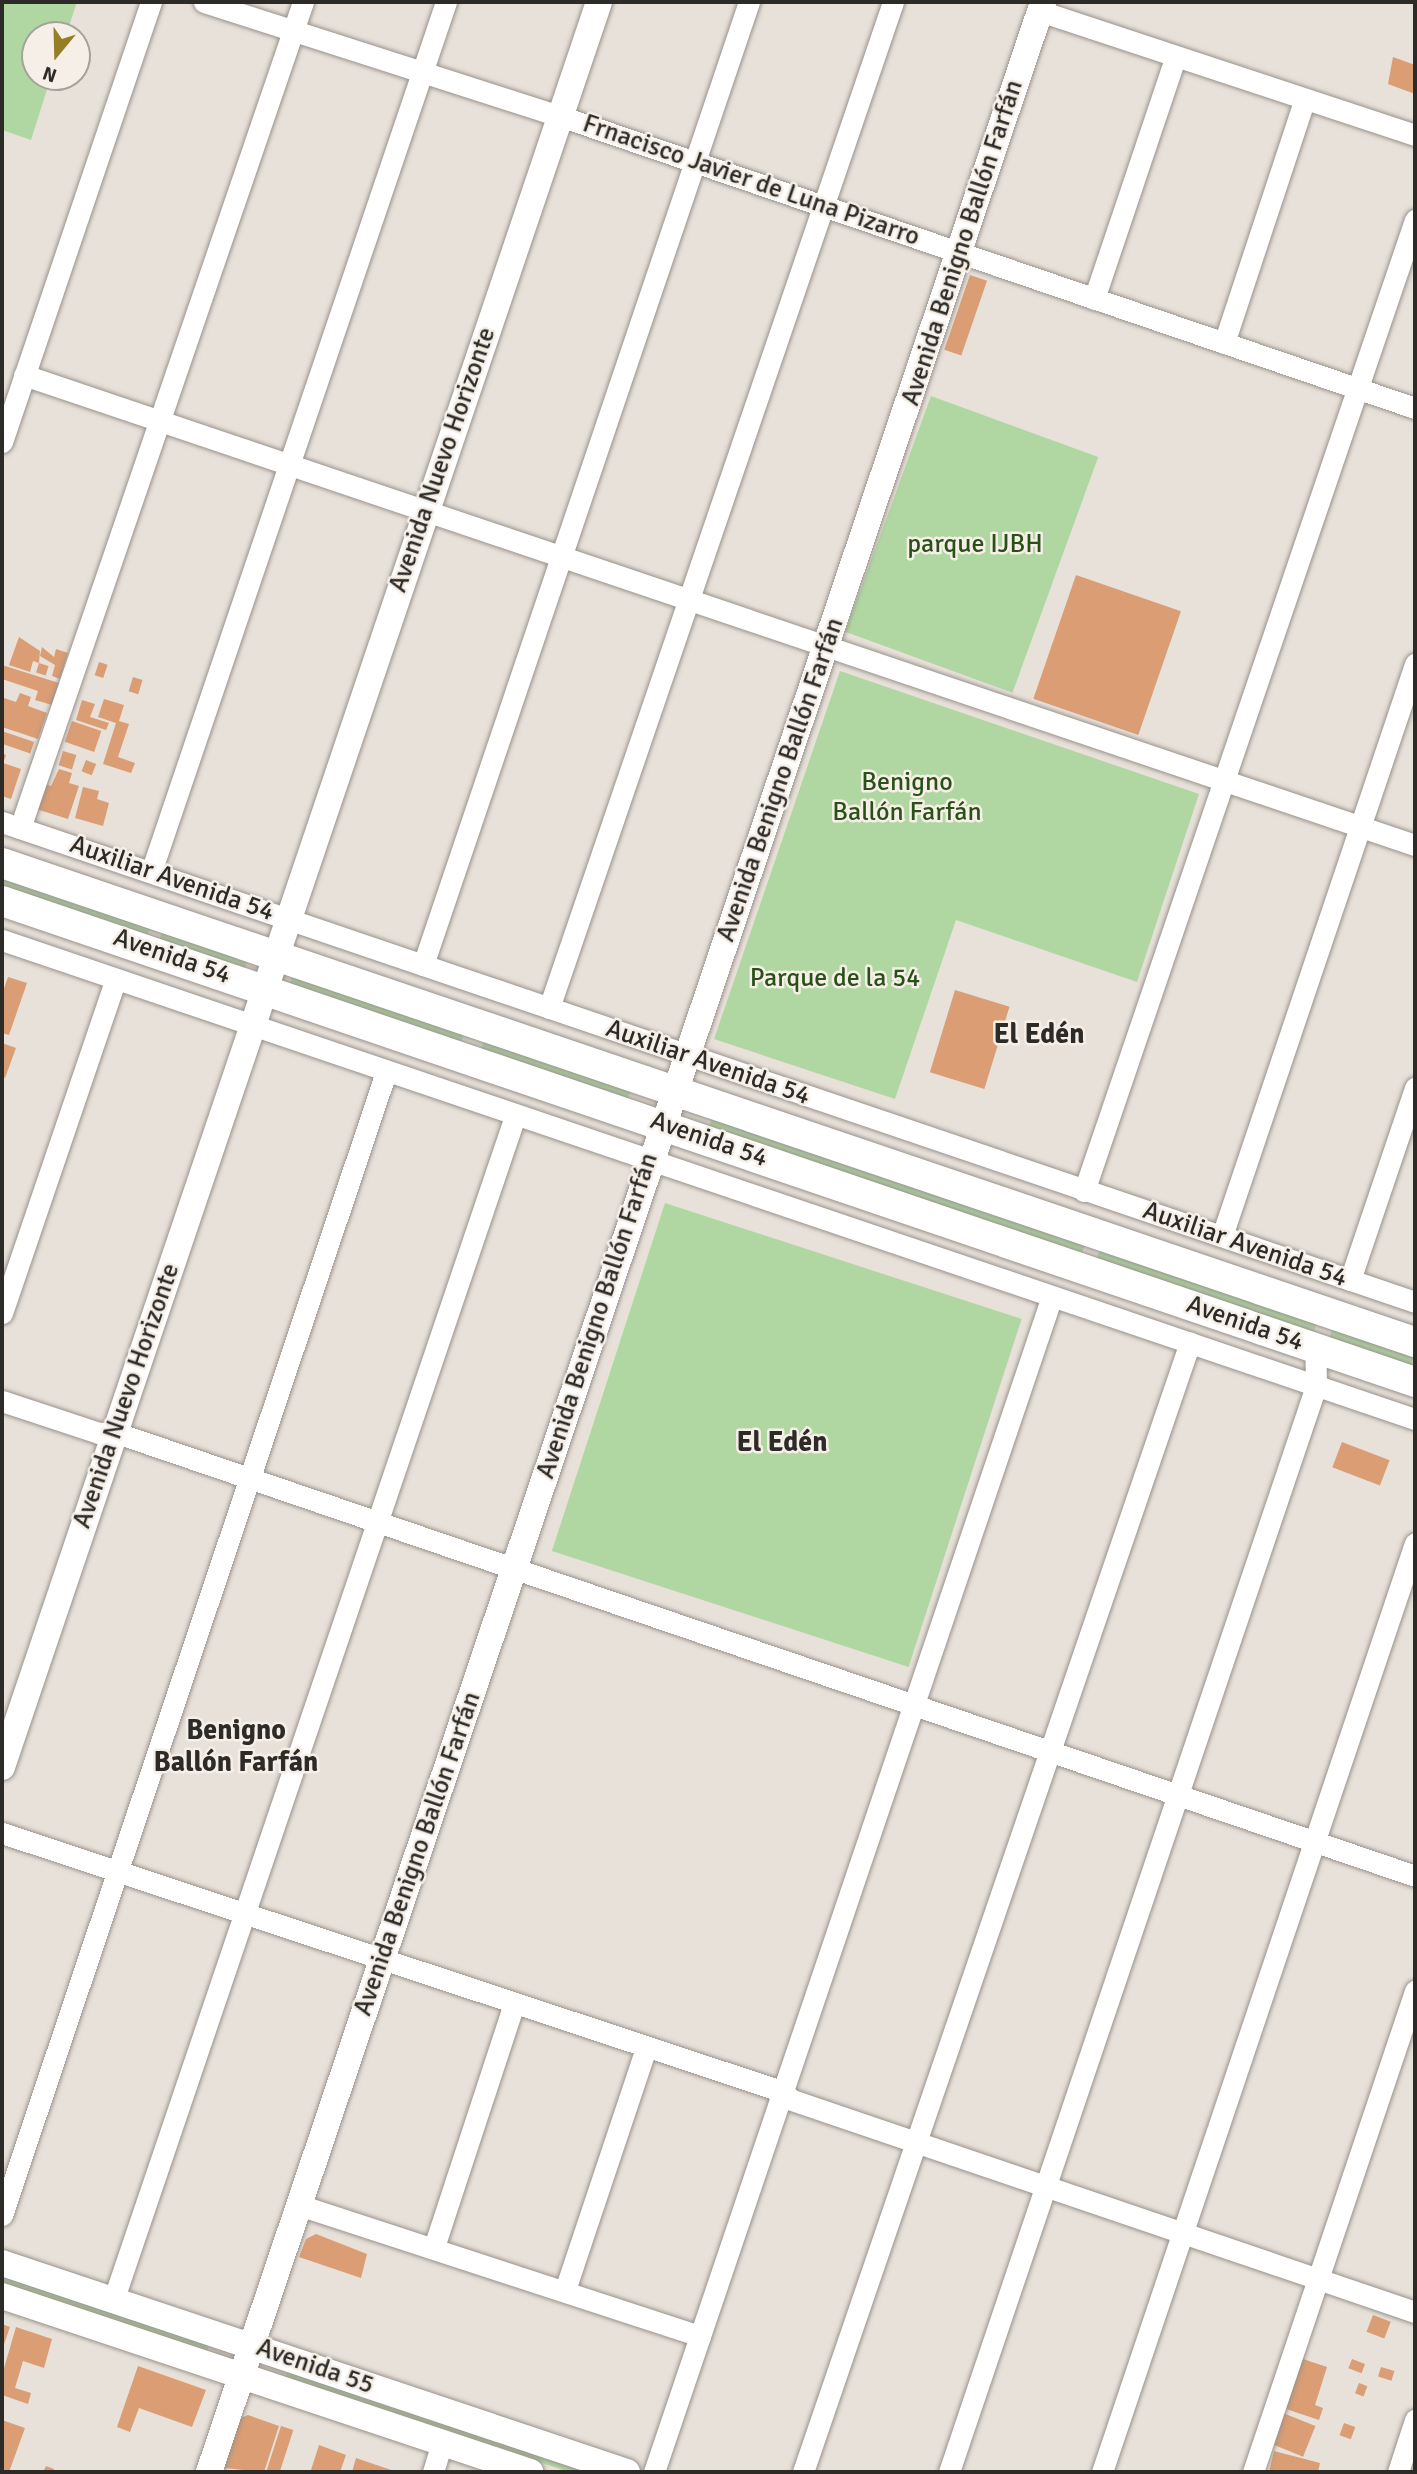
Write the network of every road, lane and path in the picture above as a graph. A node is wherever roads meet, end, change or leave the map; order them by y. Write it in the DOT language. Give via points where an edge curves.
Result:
graph roads {
  1 [pos="150,2"];
  2 [pos="204,2"];
  3 [pos="303,2"];
  4 [pos="446,2"];
  5 [pos="599,2"];
  6 [pos="749,2"];
  7 [pos="893,2"];
  8 [pos="1042,7"];
  9 [pos="293,32"];
  10 [pos="1175,58"];
  11 [pos="422,73"];
  12 [pos="1304,101"];
  13 [pos="560,116"];
  14 [pos="1415,135"];
  15 [pos="695,161"];
  16 [pos="824,205"];
  17 [pos="1415,220"];
  18 [pos="961,253"];
  19 [pos="1094,299"];
  20 [pos="1224,342"];
  21 [pos="24,375"];
  22 [pos="1358,388"];
  23 [pos="1415,408"];
  24 [pos="162,419"];
  25 [pos="2,442"];
  26 [pos="289,462"];
  27 [pos="426,509"];
  28 [pos="561,554"];
  29 [pos="690,600"];
  30 [pos="828,647"];
  31 [pos="1415,664"];
  32 [pos="1225,782"];
  33 [pos="11,825"];
  34 [pos="1359,826"];
  35 [pos="1415,845"];
  36 [pos="2,863"];
  37 [pos="151,872"];
  38 [pos="2,901"];
  39 [pos="288,918"];
  40 [pos="2,940"];
  41 [pos="274,955"];
  42 [pos="423,965"];
  43 [pos="116,979"];
  44 [pos="263,988"];
  45 [pos="549,1008"];
  46 [pos="251,1026"];
  47 [pos="685,1055"];
  48 [pos="386,1072"];
  49 [pos="1415,1088"];
  50 [pos="673,1090"];
  51 [pos="515,1116"];
  52 [pos="661,1124"];
  53 [pos="649,1163"];
  54 [pos="1084,1191"];
  55 [pos="1222,1236"];
  56 [pos="1350,1280"];
  57 [pos="1051,1299"];
  58 [pos="1415,1302"];
  59 [pos="2,1313"];
  60 [pos="1190,1342"];
  61 [pos="1415,1342"];
  62 [pos="1315,1347"];
  63 [pos="1415,1382"];
  64 [pos="1316,1386"];
  65 [pos="2,1401"];
  66 [pos="1415,1419"];
  67 [pos="114,1432"];
  68 [pos="251,1480"];
  69 [pos="376,1524"];
  70 [pos="1415,1543"];
  71 [pos="515,1569"];
  72 [pos="912,1706"];
  73 [pos="1048,1754"];
  74 [pos="2,1767"];
  75 [pos="1177,1797"];
  76 [pos="2,1833"];
  77 [pos="1313,1843"];
  78 [pos="119,1870"];
  79 [pos="1415,1876"];
  80 [pos="246,1912"];
  81 [pos="383,1957"];
  82 [pos="1415,1991"];
  83 [pos="514,2003"];
  84 [pos="646,2048"];
  85 [pos="781,2091"];
  86 [pos="917,2143"];
  87 [pos="1047,2187"];
  88 [pos="299,2205"];
  89 [pos="2,2215"];
  90 [pos="1182,2234"];
  91 [pos="434,2247"];
  92 [pos="2,2263"];
  93 [pos="1315,2280"];
  94 [pos="565,2291"];
  95 [pos="2,2296"];
  96 [pos="113,2301"];
  97 [pos="1415,2312"];
  98 [pos="700,2336"];
  99 [pos="251,2346"];
  100 [pos="241,2376"];
  101 [pos="1415,2420"];
  102 [pos="442,2443"];
  103 [pos="209,2472"];
  104 [pos="433,2472"];
  105 [pos="530,2472"];
  106 [pos="627,2472"];
  107 [pos="654,2472"];
  108 [pos="803,2472"];
  109 [pos="949,2472"];
  110 [pos="1102,2472"];
  111 [pos="1253,2472"];
  112 [pos="1398,2472"];
  1 -- 21 [label="street"];
  2 -- 9 [label="street, Frnacisco Javier de Luna Pizarro"];
  3 -- 9 [label="street"];
  4 -- 11 [label="street"];
  5 -- 13 [label="street, Avenida Nuevo Horizonte"];
  6 -- 15 [label="street"];
  7 -- 16 [label="street"];
  8 -- 10 [label="street"];
  8 -- 18 [label="street, Avenida Benigno Ballón Farfán"];
  9 -- 11 [label="street, Frnacisco Javier de Luna Pizarro"];
  9 -- 24 [label="street"];
  10 -- 12 [label="street"];
  10 -- 19 [label="street"];
  11 -- 13 [label="street, Frnacisco Javier de Luna Pizarro"];
  11 -- 26 [label="street"];
  12 -- 14 [label="street"];
  12 -- 20 [label="street"];
  13 -- 15 [label="street, Frnacisco Javier de Luna Pizarro"];
  13 -- 27 [label="street, Avenida Nuevo Horizonte"];
  15 -- 16 [label="street, Frnacisco Javier de Luna Pizarro"];
  15 -- 28 [label="street"];
  16 -- 18 [label="street, Frnacisco Javier de Luna Pizarro"];
  16 -- 29 [label="street"];
  17 -- 22 [label="street"];
  18 -- 19 [label="street, Frnacisco Javier de Luna Pizarro"];
  18 -- 30 [label="street, Avenida Benigno Ballón Farfán"];
  19 -- 20 [label="street, Frnacisco Javier de Luna Pizarro"];
  20 -- 22 [label="street, Frnacisco Javier de Luna Pizarro"];
  21 -- 24 [label="street"];
  21 -- 25 [label="street"];
  22 -- 23 [label="street, Frnacisco Javier de Luna Pizarro"];
  22 -- 32 [label="street"];
  24 -- 26 [label="street"];
  24 -- 33 [label="street"];
  26 -- 27 [label="street"];
  26 -- 37 [label="street"];
  27 -- 28 [label="street"];
  27 -- 39 [label="street, Avenida Nuevo Horizonte"];
  28 -- 29 [label="street"];
  28 -- 42 [label="street"];
  29 -- 30 [label="street"];
  29 -- 45 [label="street"];
  30 -- 32 [label="street"];
  30 -- 47 [label="street, Avenida Benigno Ballón Farfán"];
  31 -- 34 [label="street"];
  32 -- 34 [label="street"];
  32 -- 54 [label="street"];
  33 -- 37 [label="street, Auxiliar Avenida 54"];
  34 -- 35 [label="street"];
  34 -- 55 [label="street"];
  36 -- 41 [label="main road, Avenida 54"];
  37 -- 39 [label="street, Auxiliar Avenida 54"];
  38 -- 44 [label="main road, Avenida 54"];
  39 -- 41 [label="street, Avenida Nuevo Horizonte"];
  39 -- 42 [label="street, Auxiliar Avenida 54"];
  40 -- 43 [label="street"];
  41 -- 44 [label="street, Avenida Nuevo Horizonte"];
  41 -- 50 [label="main road, Avenida 54"];
  42 -- 45 [label="street, Auxiliar Avenida 54"];
  43 -- 46 [label="street"];
  43 -- 59 [label="street"];
  44 -- 46 [label="street, Avenida Nuevo Horizonte"];
  44 -- 52 [label="main road, Avenida 54"];
  45 -- 47 [label="street, Auxiliar Avenida 54"];
  46 -- 48 [label="street"];
  46 -- 67 [label="street, Avenida Nuevo Horizonte"];
  47 -- 50 [label="street, Avenida Benigno Ballón Farfán"];
  47 -- 54 [label="street, Auxiliar Avenida 54"];
  48 -- 51 [label="street"];
  48 -- 68 [label="street"];
  49 -- 56 [label="street"];
  50 -- 52 [label="street, Avenida Benigno Ballón Farfán"];
  50 -- 61 [label="main road, Avenida 54"];
  51 -- 53 [label="street"];
  51 -- 69 [label="street"];
  52 -- 53 [label="street, Avenida Benigno Ballón Farfán"];
  52 -- 62 [label="main road, Avenida 54"];
  53 -- 57 [label="street"];
  53 -- 71 [label="street, Avenida Benigno Ballón Farfán"];
  54 -- 55 [label="street, Auxiliar Avenida 54"];
  55 -- 56 [label="street, Auxiliar Avenida 54"];
  56 -- 58 [label="street, Auxiliar Avenida 54"];
  57 -- 60 [label="street"];
  57 -- 72 [label="street"];
  60 -- 64 [label="street"];
  60 -- 73 [label="street"];
  62 -- 63 [label="main road, Avenida 54"];
  62 -- 64 [label="street"];
  64 -- 66 [label="street"];
  64 -- 75 [label="street"];
  65 -- 67 [label="street" via="99,1433"];
  67 -- 68 [label="street"];
  67 -- 74 [label="street, Avenida Nuevo Horizonte"];
  68 -- 69 [label="street"];
  68 -- 78 [label="street"];
  69 -- 71 [label="street"];
  69 -- 80 [label="street"];
  70 -- 77 [label="street"];
  71 -- 72 [label="street"];
  71 -- 81 [label="street, Avenida Benigno Ballón Farfán"];
  72 -- 73 [label="street"];
  72 -- 85 [label="street"];
  73 -- 75 [label="street"];
  73 -- 86 [label="street"];
  75 -- 77 [label="street"];
  75 -- 87 [label="street"];
  76 -- 78 [label="street"];
  77 -- 79 [label="street"];
  77 -- 90 [label="street"];
  78 -- 80 [label="street"];
  78 -- 89 [label="street"];
  80 -- 81 [label="street"];
  80 -- 96 [label="street"];
  81 -- 83 [label="street"];
  81 -- 88 [label="street, Avenida Benigno Ballón Farfán"];
  82 -- 93 [label="street"];
  83 -- 84 [label="street"];
  83 -- 91 [label="street"];
  84 -- 85 [label="street"];
  84 -- 94 [label="street"];
  85 -- 86 [label="street" via="792,2100"];
  85 -- 98 [label="street"];
  86 -- 87 [label="street"];
  86 -- 108 [label="street"];
  87 -- 90 [label="street"];
  87 -- 109 [label="street"];
  88 -- 91 [label="street"];
  88 -- 99 [label="street, Avenida Benigno Ballón Farfán"];
  90 -- 93 [label="street"];
  90 -- 110 [label="street"];
  91 -- 94 [label="street"];
  92 -- 96 [label="street, Avenida 55"];
  93 -- 97 [label="street"];
  93 -- 111 [label="street"];
  94 -- 98 [label="street"];
  95 -- 100 [label="street, Avenida 55"];
  96 -- 99 [label="street, Avenida 55"];
  98 -- 107 [label="street"];
  99 -- 100 [label="street, Avenida Benigno Ballón Farfán"];
  99 -- 106 [label="street, Avenida 55"];
  100 -- 102 [label="street, Avenida 55"];
  100 -- 103 [label="street, Avenida Benigno Ballón Farfán"];
  101 -- 112 [label="street"];
  102 -- 104 [label="street"];
  102 -- 105 [label="street, Avenida 55"];
}
